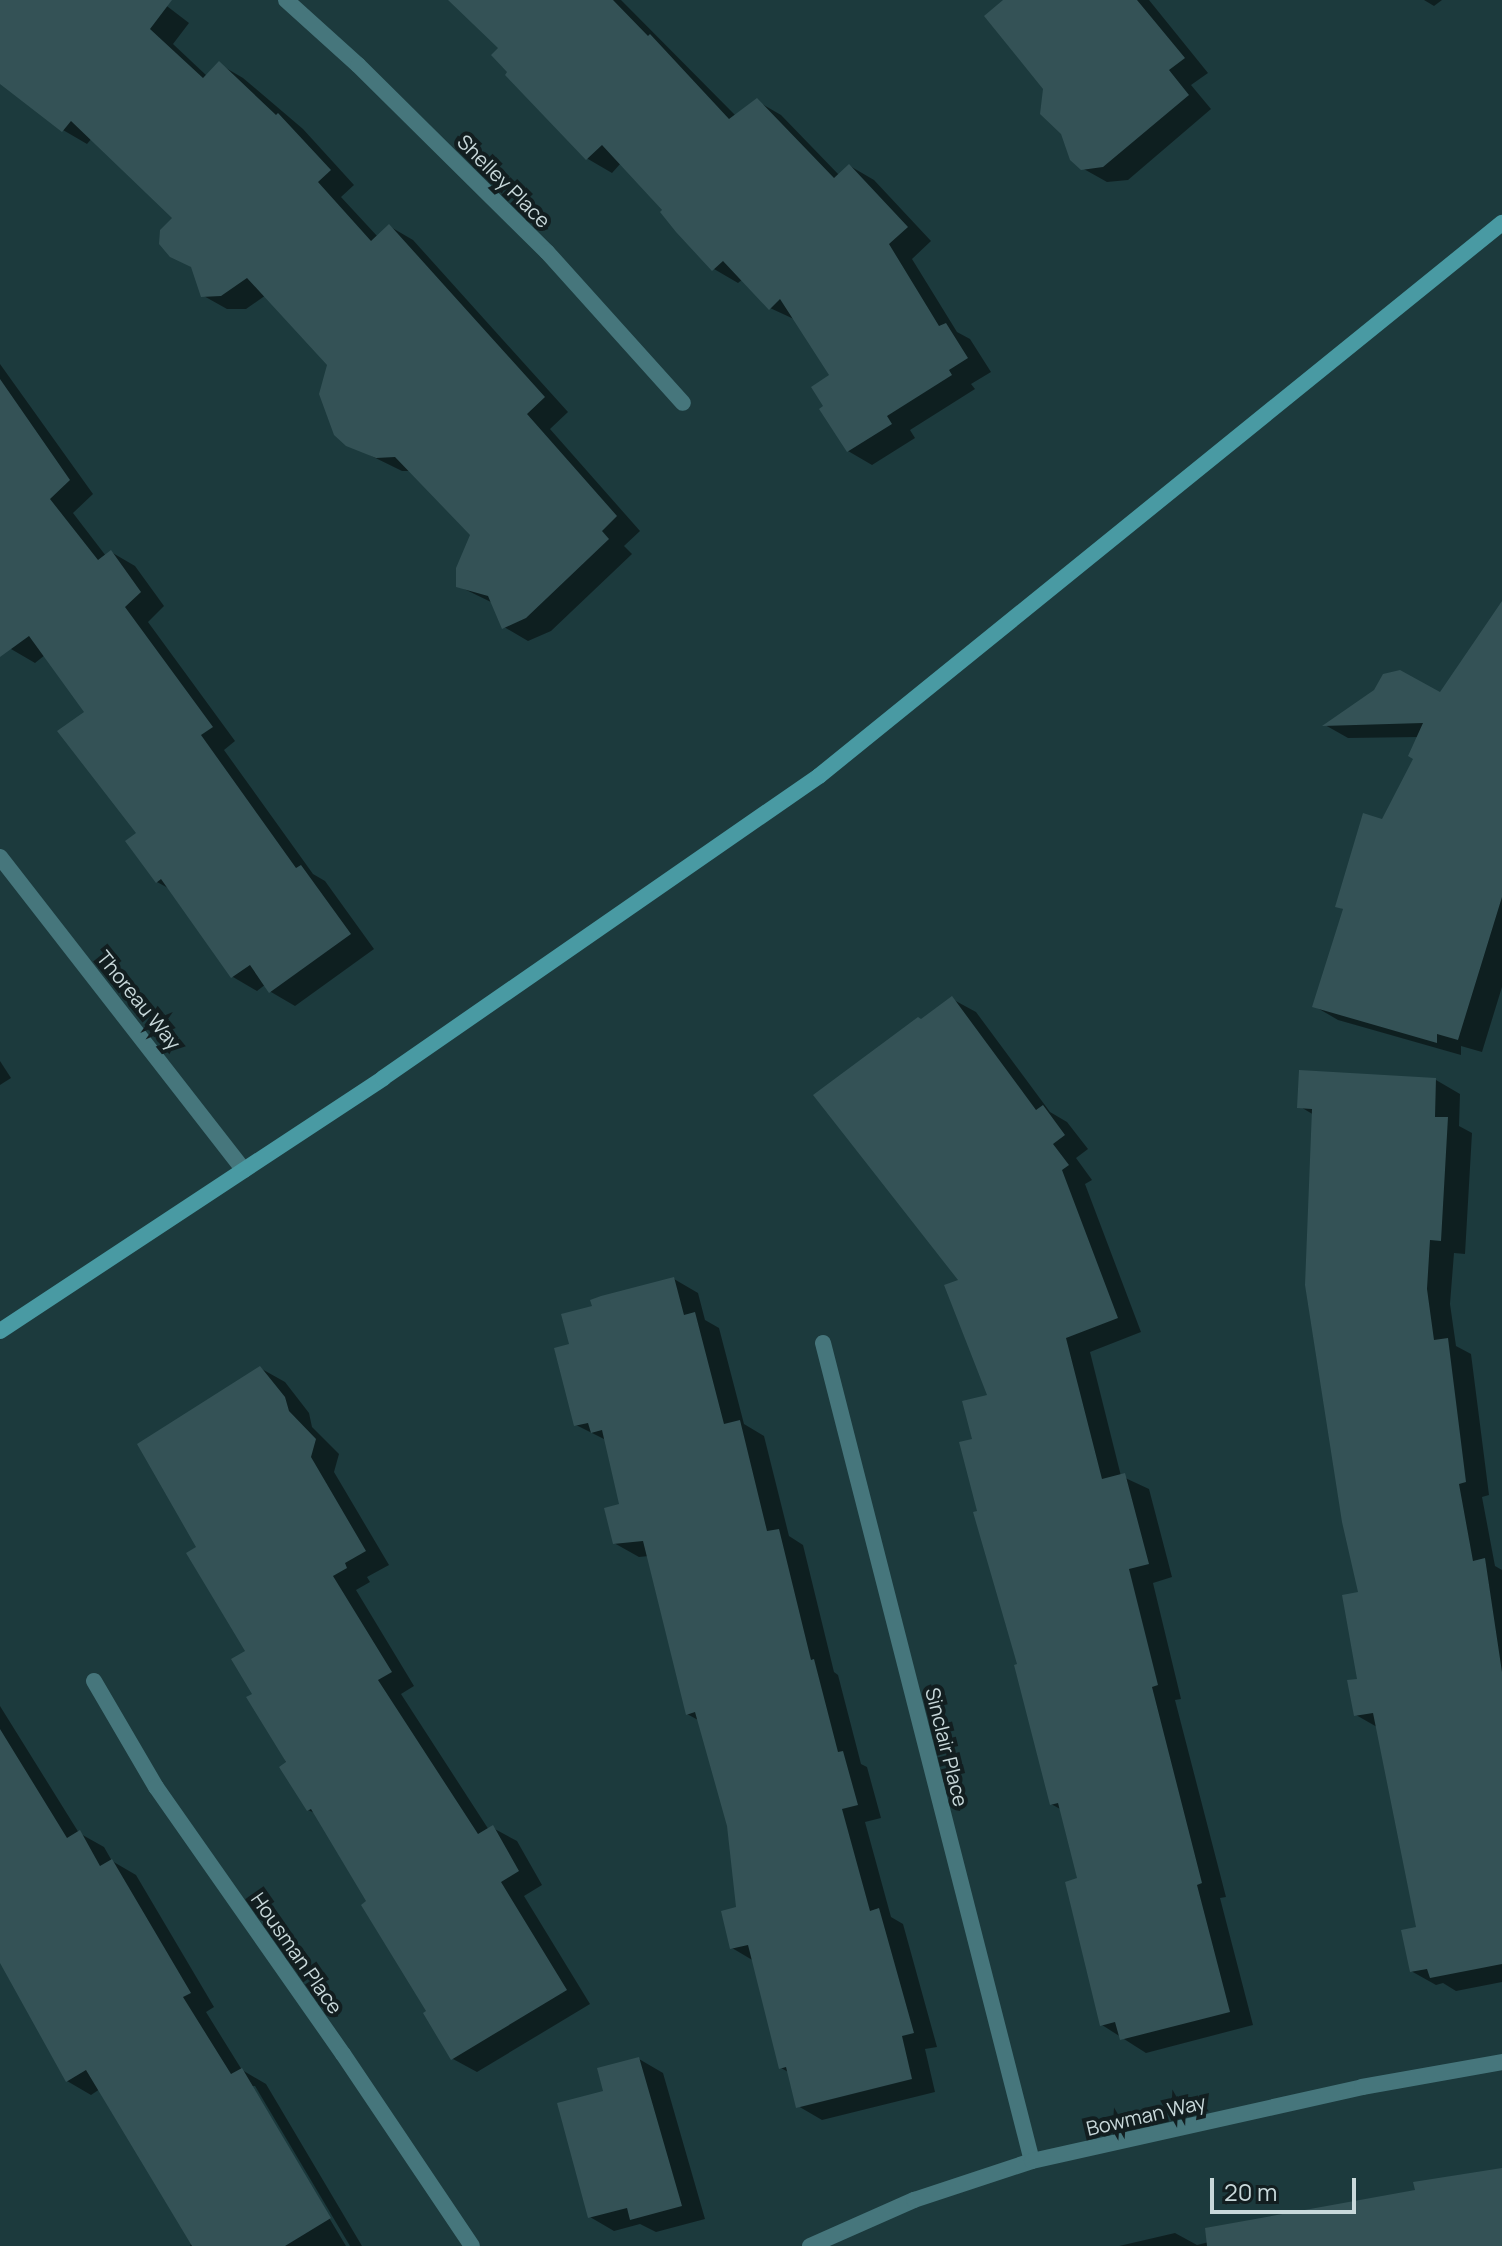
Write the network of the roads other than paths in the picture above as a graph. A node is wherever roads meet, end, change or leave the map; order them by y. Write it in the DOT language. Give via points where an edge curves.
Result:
graph roads {
  1 [pos="286,0"];
  2 [pos="1502,223"];
  3 [pos="683,403"];
  4 [pos="0,857"];
  5 [pos="244,1170"];
  6 [pos="0,1331"];
  7 [pos="823,1343"];
  8 [pos="94,1681"];
  9 [pos="1502,2062"];
  10 [pos="1032,2161"];
  11 [pos="472,2246"];
  12 [pos="810,2246"];
  1 -- 3 [label="street, Shelley Place" via="547,252"];
  2 -- 5 [label="main road" via="819,776"];
  4 -- 5 [label="street, Thoreau Way"];
  5 -- 6 [label="main road"];
  7 -- 10 [label="street, Sinclair Place"];
  8 -- 11 [label="street, Housman Place" via="156,1787"];
  9 -- 10 [label="street, Bowman Way" via="1362,2087"];
  10 -- 12 [label="street, Bowman Way" via="914,2200"];
}
